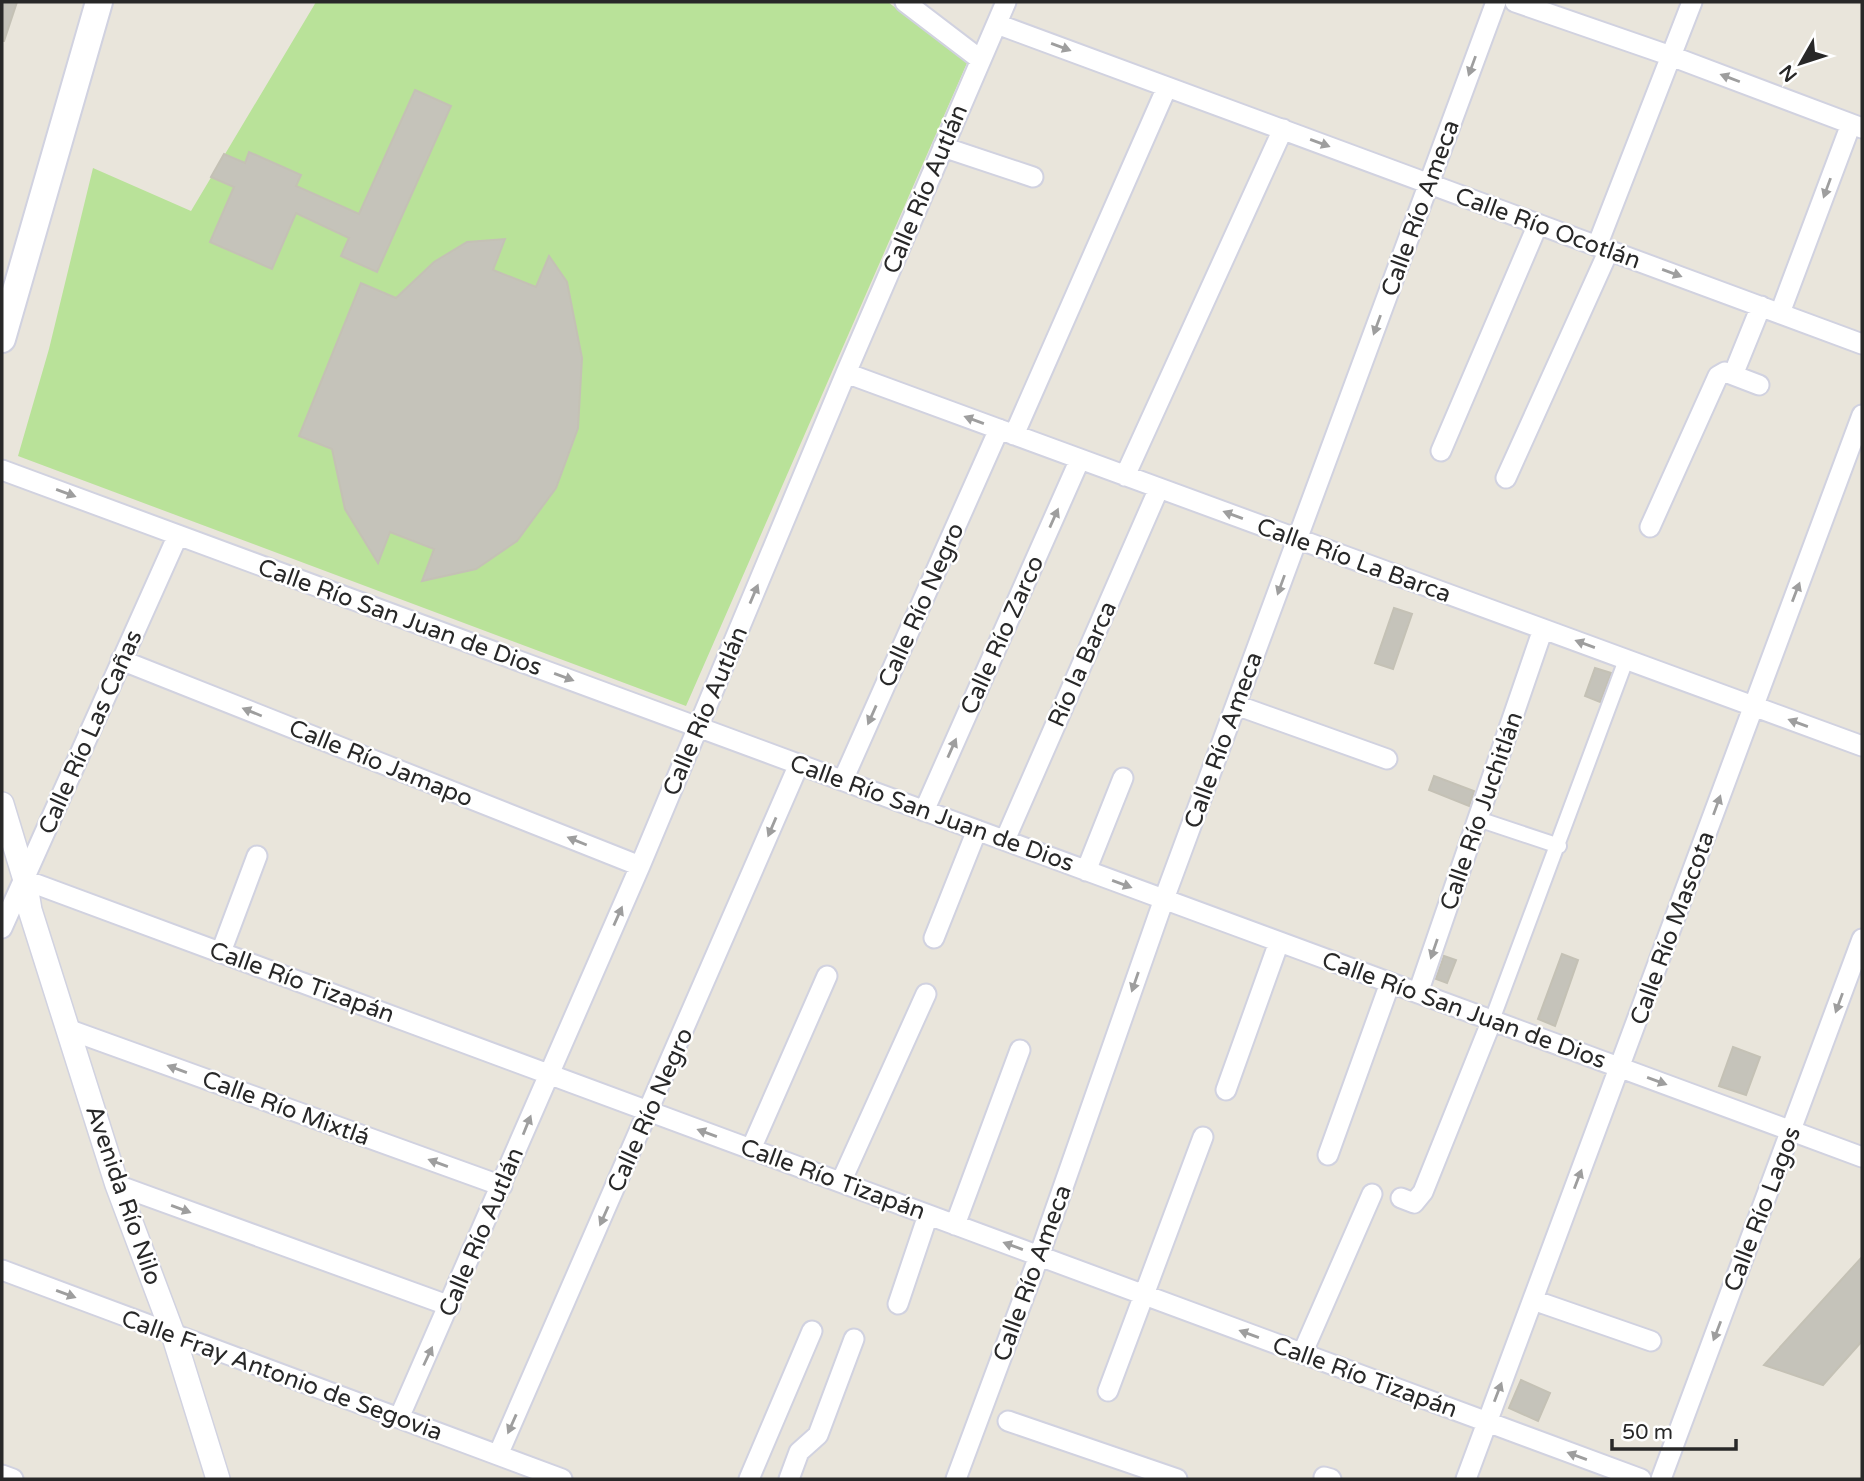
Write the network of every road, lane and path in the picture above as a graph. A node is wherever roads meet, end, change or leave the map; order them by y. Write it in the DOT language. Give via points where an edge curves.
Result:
graph roads {
  1 [pos="100,2"];
  2 [pos="905,2"];
  3 [pos="1006,2"];
  4 [pos="1496,2"];
  5 [pos="1515,2"];
  6 [pos="1692,2"];
  7 [pos="997,23"];
  8 [pos="1671,56"];
  9 [pos="981,60"];
  10 [pos="1167,87"];
  11 [pos="1856,126"];
  12 [pos="1283,129"];
  13 [pos="943,147"];
  14 [pos="1033,177"];
  15 [pos="1429,184"];
  16 [pos="1538,224"];
  17 [pos="1603,248"];
  18 [pos="1761,306"];
  19 [pos="1780,313"];
  20 [pos="2,339"];
  21 [pos="1862,344"];
  22 [pos="846,373"];
  23 [pos="1733,374"];
  24 [pos="1759,385"];
  25 [pos="1862,415"];
  26 [pos="1007,432"];
  27 [pos="1441,451"];
  28 [pos="1080,459"];
  29 [pos="2,470"];
  30 [pos="1125,476"];
  31 [pos="1506,478"];
  32 [pos="1159,488"];
  33 [pos="1650,527"];
  34 [pos="178,535"];
  35 [pos="1298,539"];
  36 [pos="1543,629"];
  37 [pos="121,660"];
  38 [pos="1626,660"];
  39 [pos="1236,705"];
  40 [pos="1753,706"];
  41 [pos="698,727"];
  42 [pos="1862,746"];
  43 [pos="1387,759"];
  44 [pos="799,764"];
  45 [pos="1123,778"];
  46 [pos="843,780"];
  47 [pos="2,804"];
  48 [pos="924,811"];
  49 [pos="1478,819"];
  50 [pos="977,830"];
  51 [pos="1005,841"];
  52 [pos="1559,846"];
  53 [pos="2,854"];
  54 [pos="257,856"];
  55 [pos="640,866"];
  56 [pos="1086,871"];
  57 [pos="24,895"];
  58 [pos="1164,899"];
  59 [pos="2,928"];
  60 [pos="934,939"];
  61 [pos="1862,939"];
  62 [pos="1279,942"];
  63 [pos="220,952"];
  64 [pos="827,976"];
  65 [pos="1390,983"];
  66 [pos="1418,993"];
  67 [pos="926,994"];
  68 [pos="1492,1020"];
  69 [pos="70,1030"];
  70 [pos="1020,1050"];
  71 [pos="1620,1068"];
  72 [pos="548,1074"];
  73 [pos="1226,1090"];
  74 [pos="650,1111"];
  75 [pos="1792,1131"];
  76 [pos="1203,1137"];
  77 [pos="751,1149"];
  78 [pos="1328,1155"];
  79 [pos="1862,1157"];
  80 [pos="841,1182"];
  81 [pos="117,1185"];
  82 [pos="502,1186"];
  83 [pos="1371,1194"];
  84 [pos="1401,1198"];
  85 [pos="928,1215"];
  86 [pos="955,1225"];
  87 [pos="1039,1256"];
  88 [pos="2,1270"];
  89 [pos="1144,1295"];
  90 [pos="1533,1300"];
  91 [pos="898,1304"];
  92 [pos="450,1306"];
  93 [pos="812,1331"];
  94 [pos="173,1334"];
  95 [pos="855,1339"];
  96 [pos="1651,1340"];
  97 [pos="1302,1353"];
  98 [pos="1108,1391"];
  99 [pos="399,1418"];
  100 [pos="1008,1422"];
  101 [pos="1487,1422"];
  102 [pos="498,1455"];
  103 [pos="2,1475"];
  104 [pos="13,1479"];
  105 [pos="218,1479"];
  106 [pos="562,1479"];
  107 [pos="749,1479"];
  108 [pos="789,1479"];
  109 [pos="956,1479"];
  110 [pos="1177,1479"];
  111 [pos="1466,1479"];
  112 [pos="1641,1479"];
  113 [pos="1661,1479"];
  1 -- 20 [label="main road"];
  2 -- 9 [label="street"];
  3 -- 7 [label="street, Calle Río Autlán"];
  4 -- 15 [label="street, Calle Río Ameca, one-way"];
  5 -- 8 [label="street"];
  6 -- 8 [label="street"];
  7 -- 9 [label="street, Calle Río Autlán"];
  7 -- 10 [label="street, Calle Río Ocotlán, one-way"];
  11 -- 8 [label="street, one-way"];
  8 -- 17 [label="street"];
  9 -- 13 [label="street, Calle Río Autlán"];
  10 -- 12 [label="street, Calle Río Ocotlán"];
  10 -- 26 [label="street, Calle Río Negro"];
  11 -- 19 [label="street, one-way"];
  12 -- 15 [label="street, Calle Río Ocotlán, one-way"];
  12 -- 30 [label="street"];
  13 -- 14 [label="street"];
  13 -- 22 [label="street, Calle Río Autlán"];
  15 -- 16 [label="street, Calle Río Ocotlán"];
  15 -- 35 [label="street, Calle Río Ameca, one-way"];
  16 -- 17 [label="street, Calle Río Ocotlán"];
  16 -- 27 [label="street"];
  17 -- 18 [label="street, Calle Río Ocotlán, one-way"];
  17 -- 31 [label="street"];
  18 -- 19 [label="street, Calle Río Ocotlán"];
  18 -- 23 [label="street"];
  19 -- 21 [label="street, Calle Río Ocotlán"];
  26 -- 22 [label="street, Calle Río La Barca, one-way"];
  41 -- 22 [label="street, Calle Río Autlán, one-way"];
  23 -- 24 [label="street"];
  23 -- 33 [label="street" via="1725,372 1716,378"];
  40 -- 25 [label="street, Calle Río Mascota, one-way"];
  26 -- 28 [label="street, Calle Río La Barca"];
  26 -- 46 [label="street, Calle Río Negro, one-way"];
  28 -- 30 [label="street, Calle Río La Barca"];
  48 -- 28 [label="street, Calle Río Zarco, one-way"];
  29 -- 34 [label="street, Calle Río San Juan de Dios, one-way"];
  30 -- 32 [label="street, Calle Río La Barca"];
  35 -- 32 [label="street, Calle Río La Barca, one-way"];
  32 -- 51 [label="street, Río la Barca"];
  34 -- 37 [label="street, Calle Río Las Cañas"];
  34 -- 41 [label="street, Calle Río San Juan de Dios, one-way"];
  35 -- 36 [label="street, Calle Río La Barca"];
  35 -- 39 [label="street, Calle Río Ameca, one-way"];
  38 -- 36 [label="street, Calle Río La Barca, one-way"];
  36 -- 49 [label="street, Calle Río Juchitlán"];
  55 -- 37 [label="street, Calle Río Jamapo, one-way"];
  37 -- 57 [label="street, Calle Río Las Cañas"];
  38 -- 40 [label="street, Calle Río La Barca"];
  38 -- 52 [label="street"];
  39 -- 43 [label="street"];
  39 -- 58 [label="street, Calle Río Ameca"];
  42 -- 40 [label="street, Calle Río La Barca, one-way"];
  71 -- 40 [label="street, Calle Río Mascota, one-way"];
  41 -- 44 [label="street, Calle Río San Juan de Dios"];
  41 -- 55 [label="street, Calle Río Autlán"];
  44 -- 46 [label="street, Calle Río San Juan de Dios"];
  44 -- 74 [label="street, Calle Río Negro, one-way"];
  45 -- 56 [label="street"];
  46 -- 48 [label="street, Calle Río San Juan de Dios"];
  47 -- 57 [label="street, Avenida Río Nilo"];
  48 -- 50 [label="street, Calle Río San Juan de Dios"];
  49 -- 52 [label="street"];
  49 -- 66 [label="street, Calle Río Juchitlán, one-way"];
  50 -- 51 [label="street, Calle Río San Juan de Dios"];
  50 -- 60 [label="street"];
  51 -- 56 [label="street, Calle Río San Juan de Dios"];
  52 -- 68 [label="street"];
  53 -- 57 [label="street, Avenida Río Nilo"];
  54 -- 63 [label="street"];
  72 -- 55 [label="street, Calle Río Autlán, one-way"];
  56 -- 58 [label="street, Calle Río San Juan de Dios, one-way"];
  57 -- 59 [label="street, Calle Río Las Cañas"];
  57 -- 63 [label="street, Calle Río Tizapán"];
  57 -- 69 [label="street, Avenida Río Nilo"];
  58 -- 62 [label="street, Calle Río San Juan de Dios"];
  58 -- 87 [label="street, Calle Río Ameca, one-way"];
  61 -- 75 [label="street, Calle Río Lagos, one-way"];
  62 -- 65 [label="street, Calle Río San Juan de Dios"];
  62 -- 73 [label="street"];
  63 -- 72 [label="street, Calle Río Tizapán"];
  64 -- 77 [label="street"];
  65 -- 66 [label="street, Calle Río San Juan de Dios"];
  65 -- 78 [label="street"];
  66 -- 68 [label="street, Calle Río San Juan de Dios"];
  67 -- 80 [label="street"];
  68 -- 71 [label="street, Calle Río San Juan de Dios"];
  68 -- 84 [label="street" via="1421,1196 1414,1203"];
  69 -- 81 [label="street, Avenida Río Nilo"];
  82 -- 69 [label="street, Calle Río Mixtlá, one-way"];
  70 -- 86 [label="street"];
  71 -- 75 [label="street, Calle Río San Juan de Dios, one-way"];
  90 -- 71 [label="street, Calle Río Mascota, one-way"];
  72 -- 74 [label="street, Calle Río Tizapán"];
  82 -- 72 [label="street, Calle Río Autlán, one-way"];
  77 -- 74 [label="street, Calle Río Tizapán, one-way"];
  74 -- 102 [label="street, Calle Río Negro, one-way"];
  75 -- 79 [label="street, Calle Río San Juan de Dios"];
  75 -- 113 [label="street, Calle Río Lagos, one-way"];
  76 -- 89 [label="street"];
  77 -- 80 [label="street, Calle Río Tizapán"];
  80 -- 85 [label="street, Calle Río Tizapán"];
  81 -- 92 [label="street, one-way"];
  81 -- 94 [label="street, Avenida Río Nilo"];
  82 -- 92 [label="street, Calle Río Autlán"];
  83 -- 97 [label="street"];
  85 -- 86 [label="street, Calle Río Tizapán"];
  85 -- 91 [label="street"];
  87 -- 86 [label="street, Calle Río Tizapán, one-way"];
  87 -- 89 [label="street, Calle Río Tizapán"];
  87 -- 109 [label="street, Calle Río Ameca"];
  88 -- 94 [label="street, Calle Fray Antonio de Segovia, one-way"];
  97 -- 89 [label="street, Calle Río Tizapán, one-way"];
  89 -- 98 [label="street"];
  90 -- 96 [label="street"];
  101 -- 90 [label="street, Calle Río Mascota, one-way"];
  99 -- 92 [label="street, Calle Río Autlán, one-way"];
  93 -- 107 [label="street"];
  94 -- 99 [label="street, Calle Fray Antonio de Segovia"];
  94 -- 105 [label="street, Avenida Río Nilo"];
  95 -- 108 [label="street" via="818,1435 799,1452"];
  97 -- 101 [label="street, Calle Río Tizapán"];
  99 -- 102 [label="street, Calle Fray Antonio de Segovia"];
  100 -- 110 [label="street"];
  101 -- 111 [label="street, Calle Río Mascota"];
  112 -- 101 [label="street, Calle Río Tizapán, one-way"];
  102 -- 106 [label="street, Calle Fray Antonio de Segovia"];
  103 -- 104 [label="street"];
}
